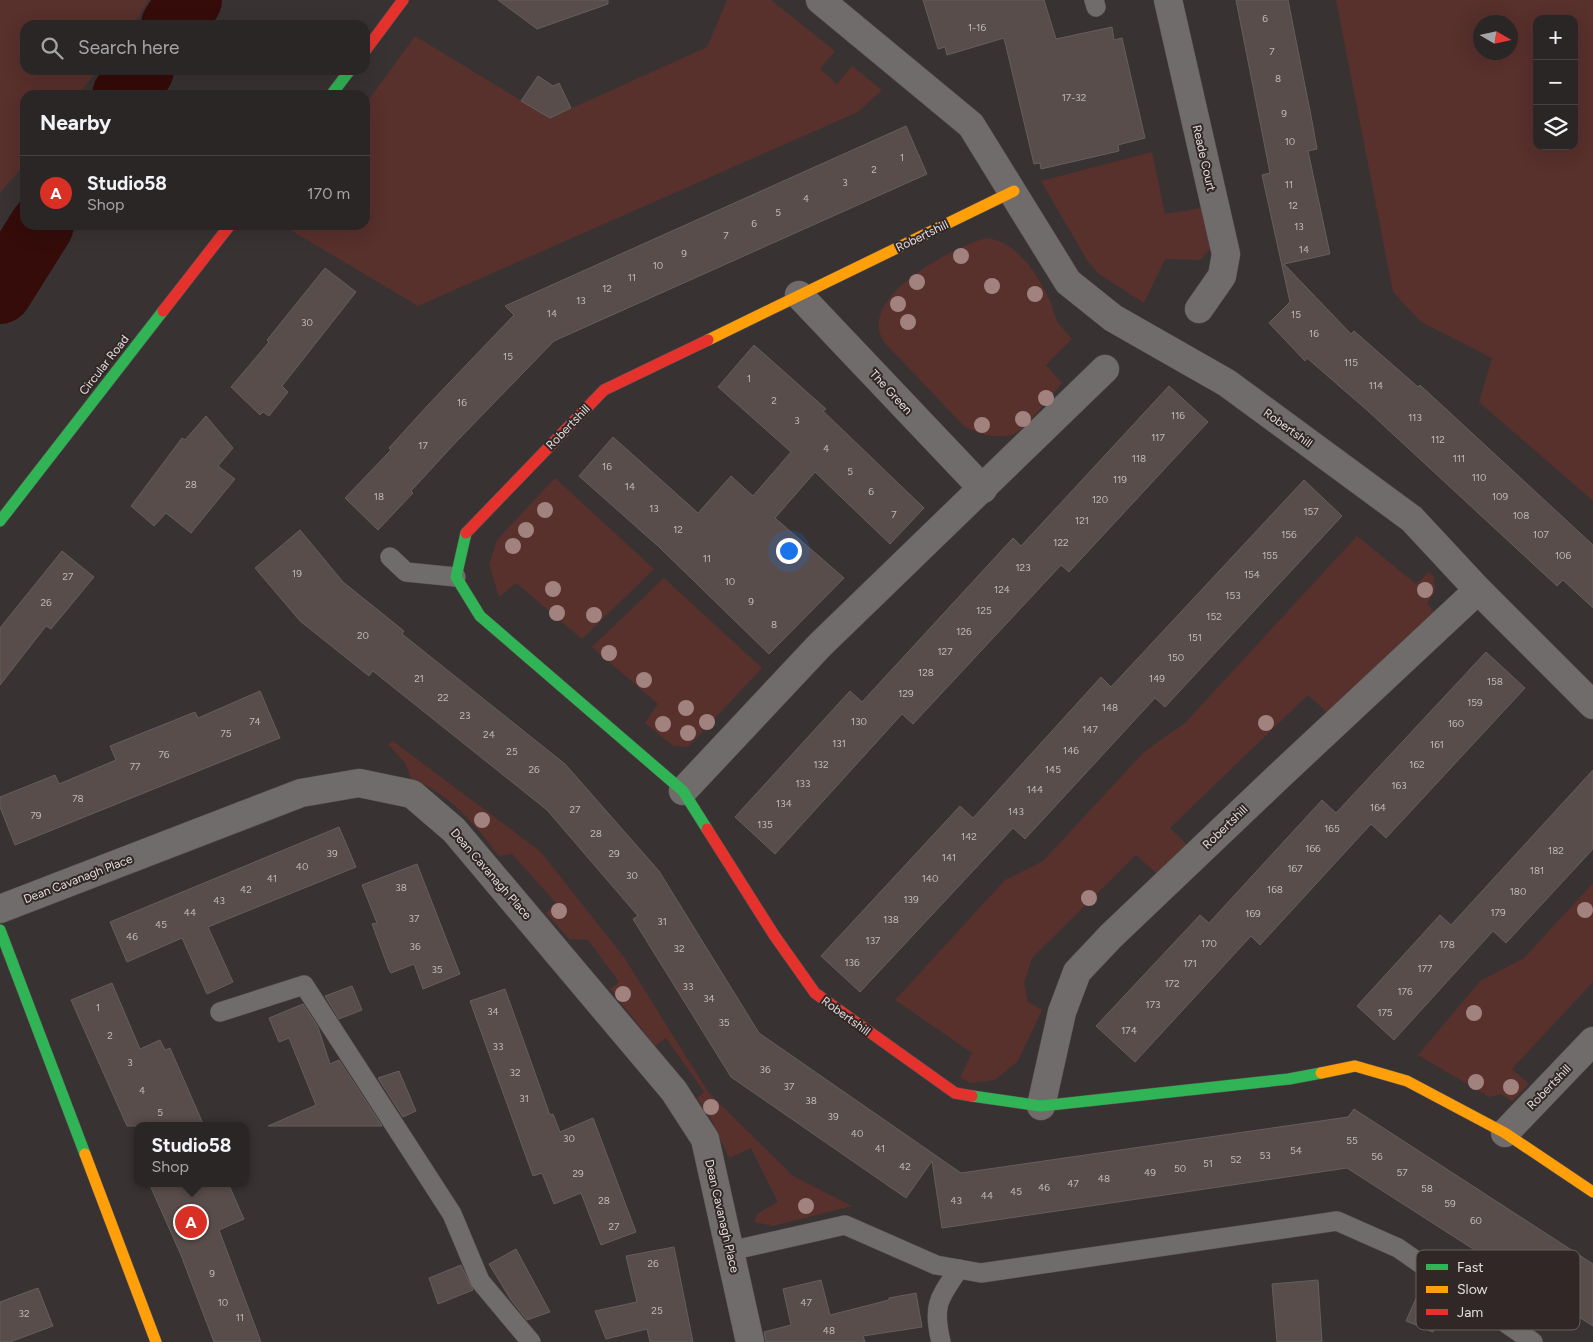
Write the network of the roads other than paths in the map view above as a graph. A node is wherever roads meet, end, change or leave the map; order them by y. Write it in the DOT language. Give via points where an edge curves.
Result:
graph roads {
  1 [pos="403,0"];
  2 [pos="1168,0"];
  3 [pos="824,1"];
  4 [pos="370,44"];
  5 [pos="346,75"];
  6 [pos="335,90"];
  7 [pos="1014,191"];
  8 [pos="226,230"];
  9 [pos="799,296"];
  10 [pos="1199,309"];
  11 [pos="1105,369"];
  12 [pos="983,489"];
  13 [pos="0,521"];
  14 [pos="390,557"];
  15 [pos="456,577"];
  16 [pos="1478,590"];
  17 [pos="1593,705"];
  18 [pos="682,790"];
  19 [pos="0,909"];
  20 [pos="0,930"];
  21 [pos="220,1012"];
  22 [pos="1593,1042"];
  23 [pos="1041,1106"];
  24 [pos="1505,1133"];
  25 [pos="1593,1192"];
  26 [pos="730,1251"];
  27 [pos="1416,1261"];
  28 [pos="959,1269"];
  29 [pos="1516,1330"];
  30 [pos="156,1342"];
  31 [pos="531,1342"];
  32 [pos="750,1342"];
  33 [pos="941,1342"];
  34 [pos="1533,1342"];
  1 -- 4 [label="street"];
  2 -- 10 [label="street, Reade Court" via="1226,254 1222,276"];
  3 -- 7 [label="street, Robertshill" via="971,125"];
  5 -- 6 [label="street"];
  7 -- 9 [label="street, Robertshill"];
  7 -- 16 [label="street, Robertshill" via="1068,282 1113,318 1227,383 1412,519"];
  8 -- 13 [label="street, Circular Road"];
  9 -- 12 [label="street, The Green"];
  9 -- 15 [label="street, Robertshill" via="604,390 464,535"];
  11 -- 12 [label="street"];
  12 -- 18 [label="street" via="820,645"];
  14 -- 15 [label="lane" via="406,572"];
  15 -- 18 [label="street, Robertshill" via="480,616"];
  16 -- 17 [label="street, Robertshill"];
  16 -- 23 [label="street, Robertshill" via="1111,936 1078,972 1062,1012"];
  18 -- 23 [label="street, Robertshill" via="815,994 955,1094"];
  19 -- 26 [label="street, Dean Cavanagh Place" via="301,793 359,783 412,794 454,830 674,1091 704,1139"];
  20 -- 30 [label="street"];
  21 -- 31 [label="lane" via="304,985 452,1214 480,1282"];
  22 -- 24 [label="street, Robertshill"];
  23 -- 24 [label="street, Robertshill" via="1289,1080 1355,1066 1407,1081"];
  24 -- 25 [label="street, Robertshill"];
  26 -- 28 [label="lane" via="845,1225 936,1265"];
  26 -- 32 [label="street, Dean Cavanagh Place"];
  27 -- 28 [label="lane" via="1398,1248 1337,1221 981,1273"];
  28 -- 33 [label="lane" via="938,1300"];
  29 -- 34 [label="lane"];
}
